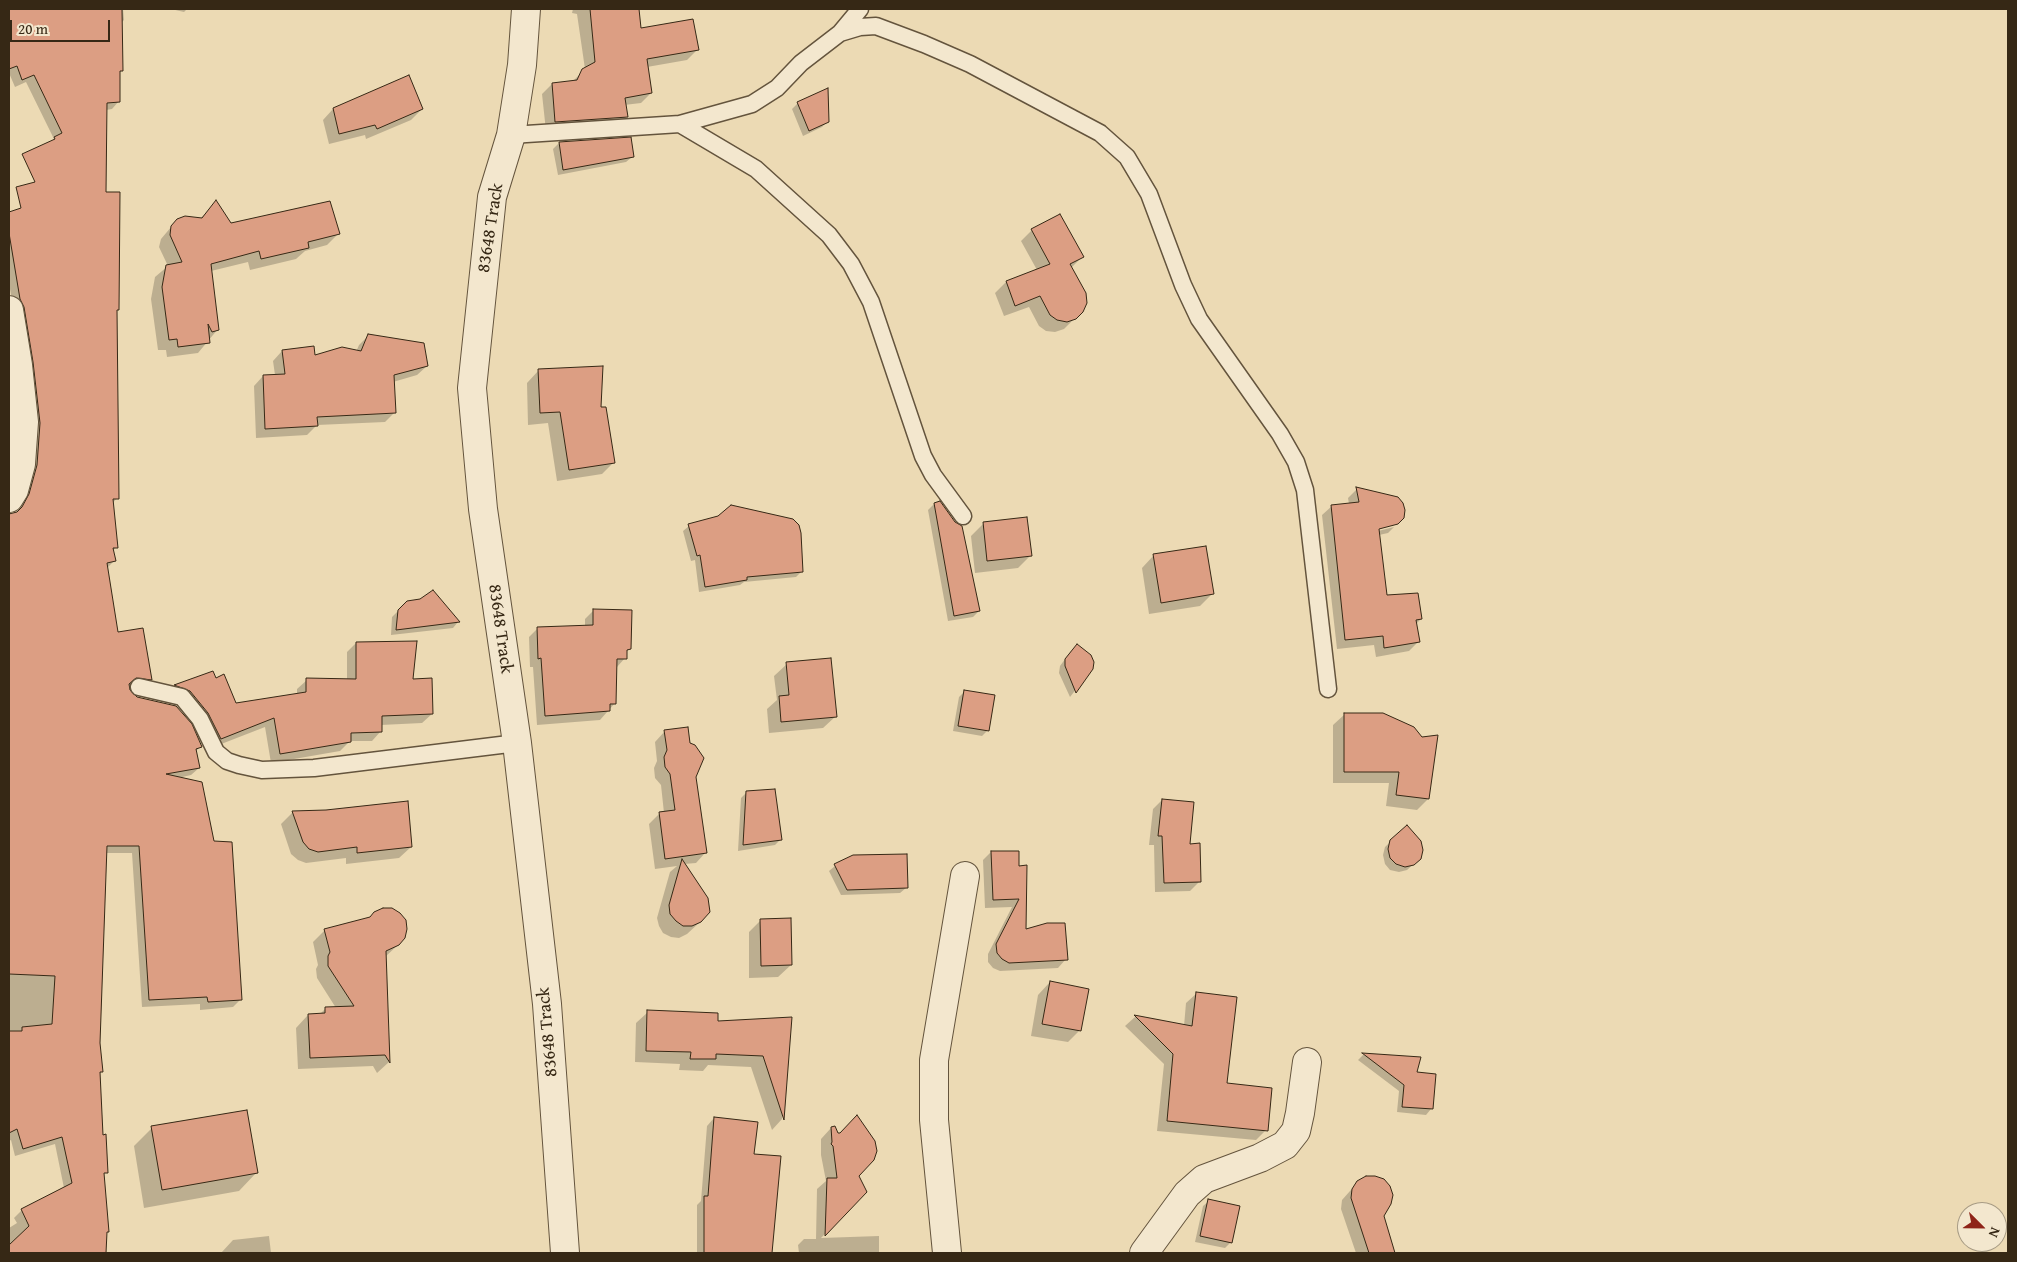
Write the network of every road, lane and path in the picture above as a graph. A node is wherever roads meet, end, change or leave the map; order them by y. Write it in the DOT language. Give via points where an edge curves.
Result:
graph roads {
  1 [pos="526,9"];
  2 [pos="860,9"];
  3 [pos="840,33"];
  4 [pos="680,124"];
  5 [pos="511,136"];
  6 [pos="9,310"];
  7 [pos="9,498"];
  8 [pos="963,516"];
  9 [pos="139,687"];
  10 [pos="1328,689"];
  11 [pos="517,743"];
  12 [pos="965,876"];
  13 [pos="1307,1062"];
  14 [pos="566,1253"];
  15 [pos="947,1253"];
  16 [pos="1144,1253"];
  1 -- 5 [label="street, 83648 Track" via="522,65"];
  2 -- 3 [label="lane"];
  3 -- 4 [label="lane" via="801,63 777,88 752,104"];
  3 -- 10 [label="lane" via="876,26 924,44 970,64 1100,132 1127,157 1149,194 1199,319 1296,462 1305,490"];
  4 -- 5 [label="lane"];
  4 -- 8 [label="lane" via="756,169 828,236 850,264 871,302 923,456"];
  5 -- 11 [label="street, 83648 Track" via="492,197 472,388 483,508"];
  6 -- 7 [label="street" via="24,422 21,464"];
  9 -- 11 [label="lane" via="182,697 200,719 216,752 227,761 262,770 314,768"];
  11 -- 14 [label="street, 83648 Track" via="547,1004"];
  12 -- 15 [label="street" via="934,1060 934,1120"];
  13 -- 16 [label="street" via="1296,1131 1285,1145 1260,1158 1204,1178 1186,1194"];
}
